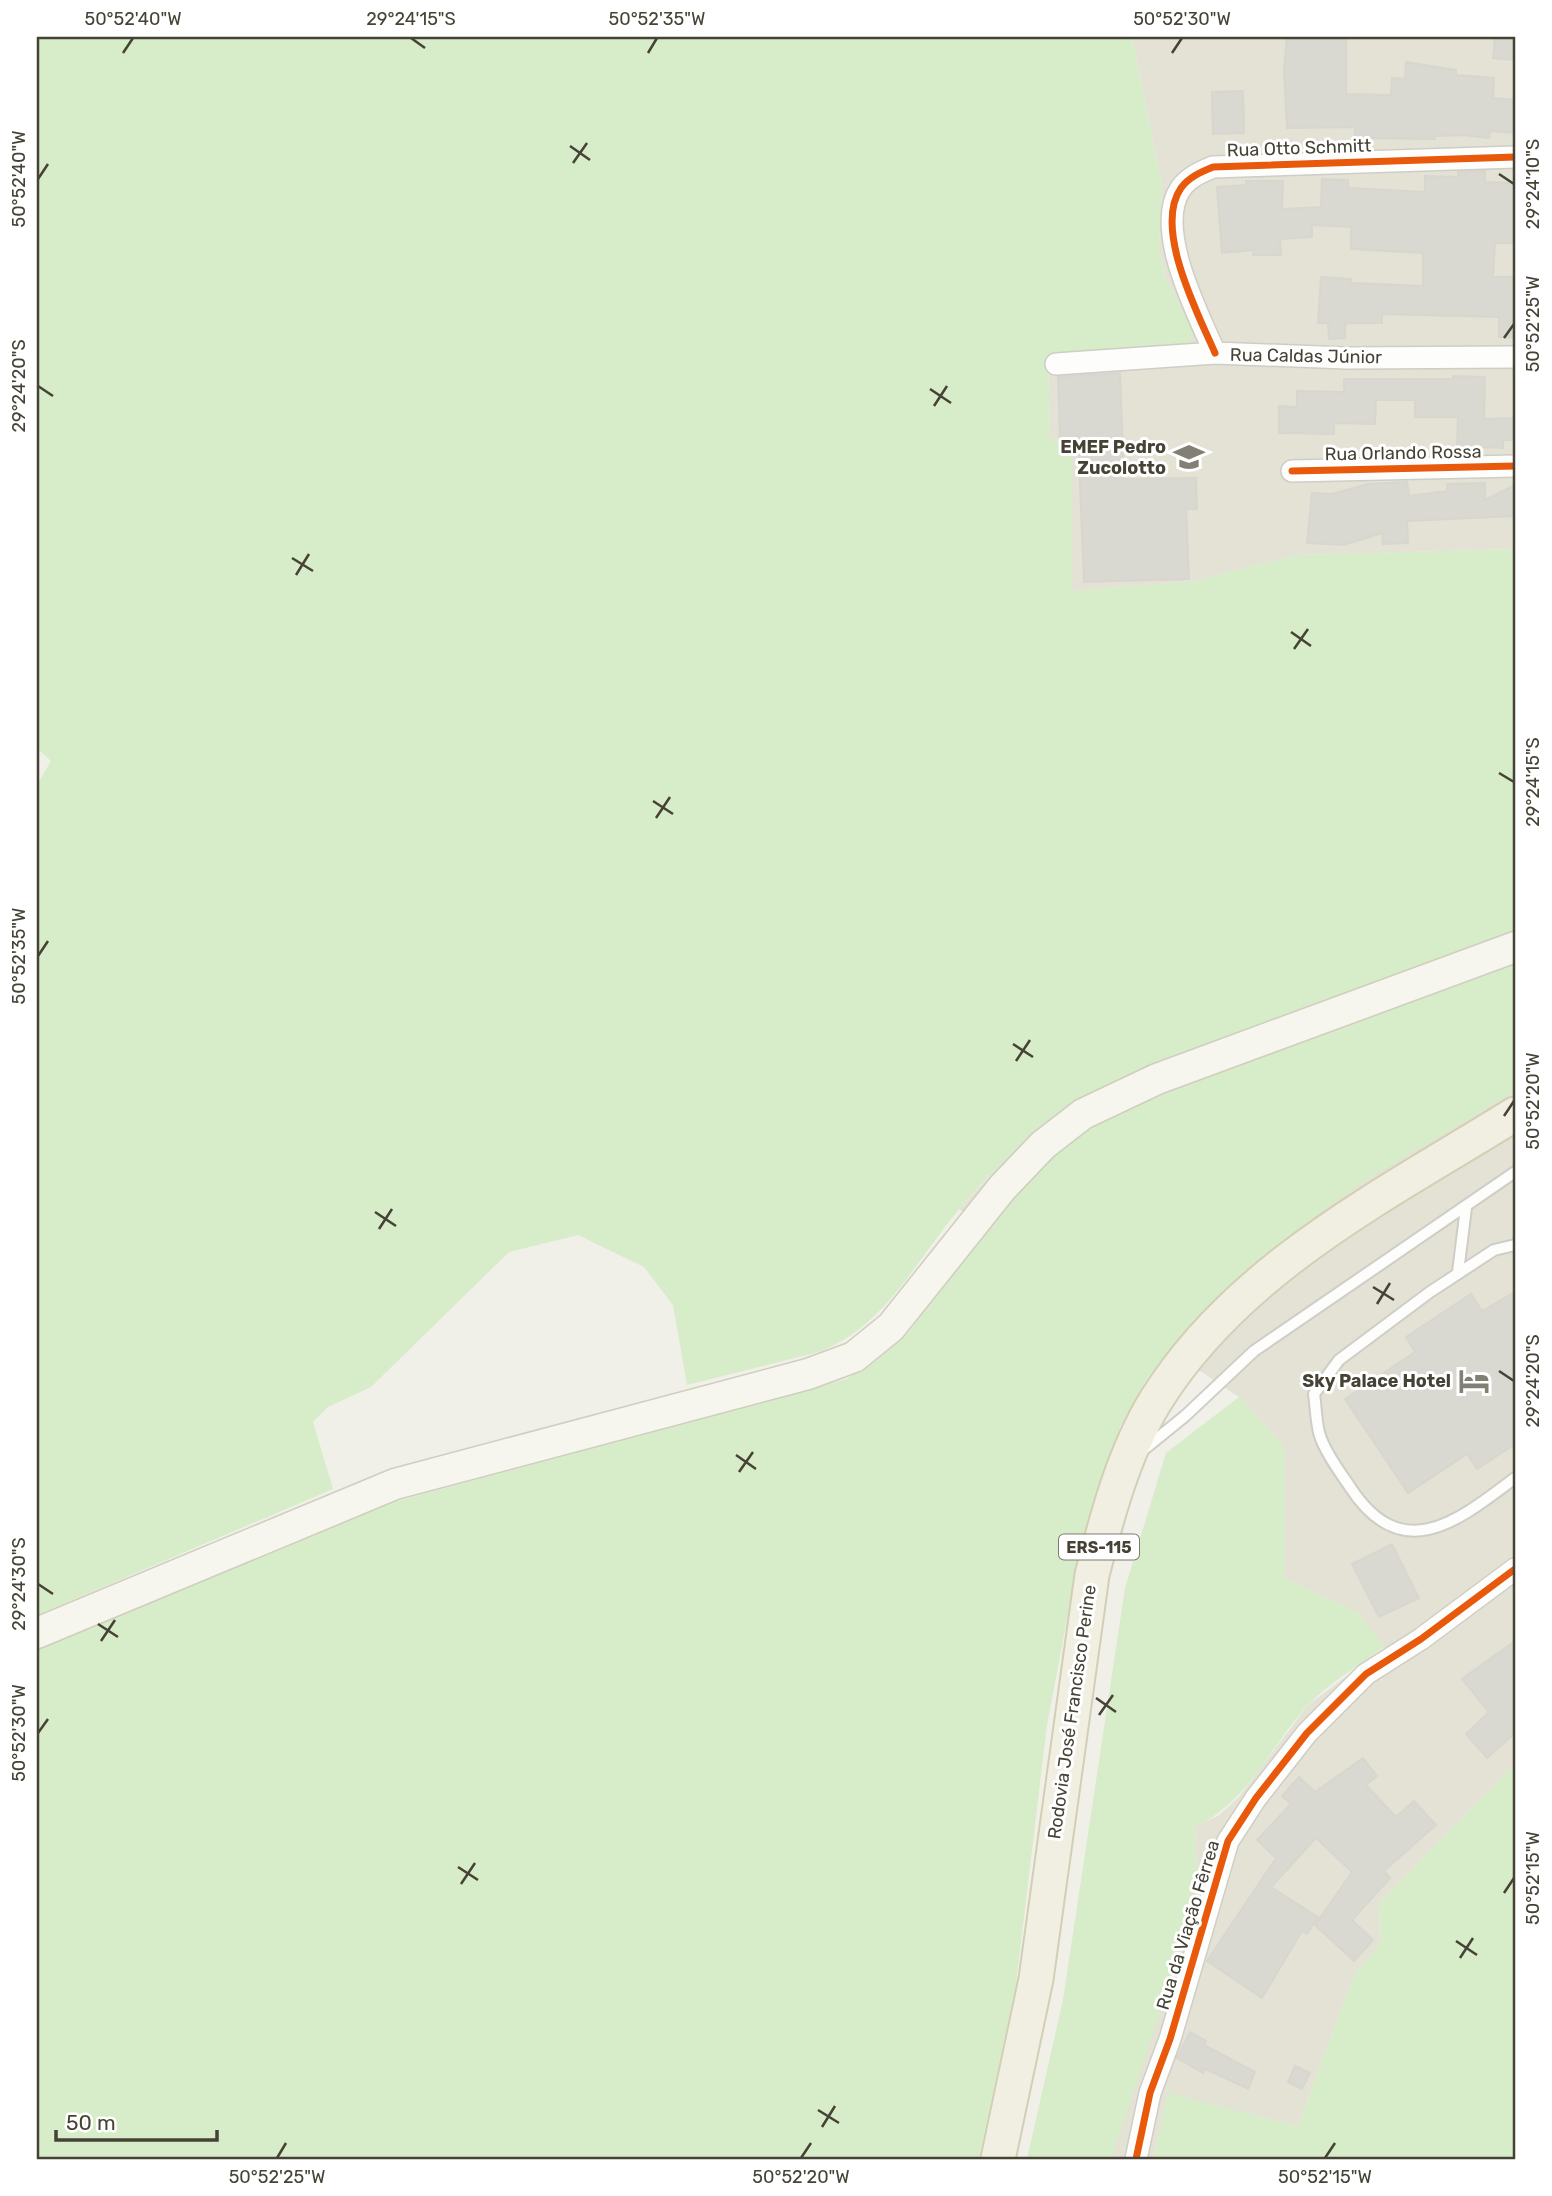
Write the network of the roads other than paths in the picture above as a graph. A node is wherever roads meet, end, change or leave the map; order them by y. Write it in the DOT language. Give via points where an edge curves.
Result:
graph roads {
  1 [pos="1515,157"];
  2 [pos="1215,353"];
  3 [pos="1515,357"];
  4 [pos="1056,364"];
  5 [pos="1515,466"];
  6 [pos="1292,471"];
  7 [pos="1515,947"];
  8 [pos="1515,1114"];
  9 [pos="1515,1172"];
  10 [pos="1466,1208"];
  11 [pos="1515,1245"];
  12 [pos="1458,1272"];
  13 [pos="1127,1463"];
  14 [pos="1515,1479"];
  15 [pos="1515,1569"];
  16 [pos="37,1633"];
  17 [pos="998,2159"];
  18 [pos="1136,2159"];
  1 -- 2 [label="street, Rua Otto Schmitt" via="1213,167 1192,176 1180,189 1175,206 1174,245 1187,291"];
  2 -- 3 [label="street, Rua Caldas Júnior"];
  2 -- 4 [label="street, Rua Caldas Júnior"];
  5 -- 6 [label="street, Rua Orlando Rossa"];
  7 -- 16 [label="main road" via="1157,1079 1083,1114 1043,1145 1002,1188 891,1327 853,1357 808,1374 395,1484"];
  8 -- 13 [label="main road, Rodovia José Francisco Perine / ERS-115" via="1310,1242 1264,1279 1183,1362 1155,1402"];
  9 -- 10 [label="lane"];
  10 -- 12 [label="lane"];
  10 -- 13 [label="lane" via="1254,1350"];
  11 -- 12 [label="lane" via="1494,1250"];
  12 -- 14 [label="lane" via="1339,1360 1314,1394 1320,1436 1366,1512 1399,1531 1427,1530 1462,1518"];
  13 -- 17 [label="main road, Rodovia José Francisco Perine / ERS-115" via="1092,1575 1036,1979"];
  15 -- 18 [label="street, Rua da Viação Fêrrea" via="1366,1674 1307,1733 1228,1841 1150,2093"];
}
